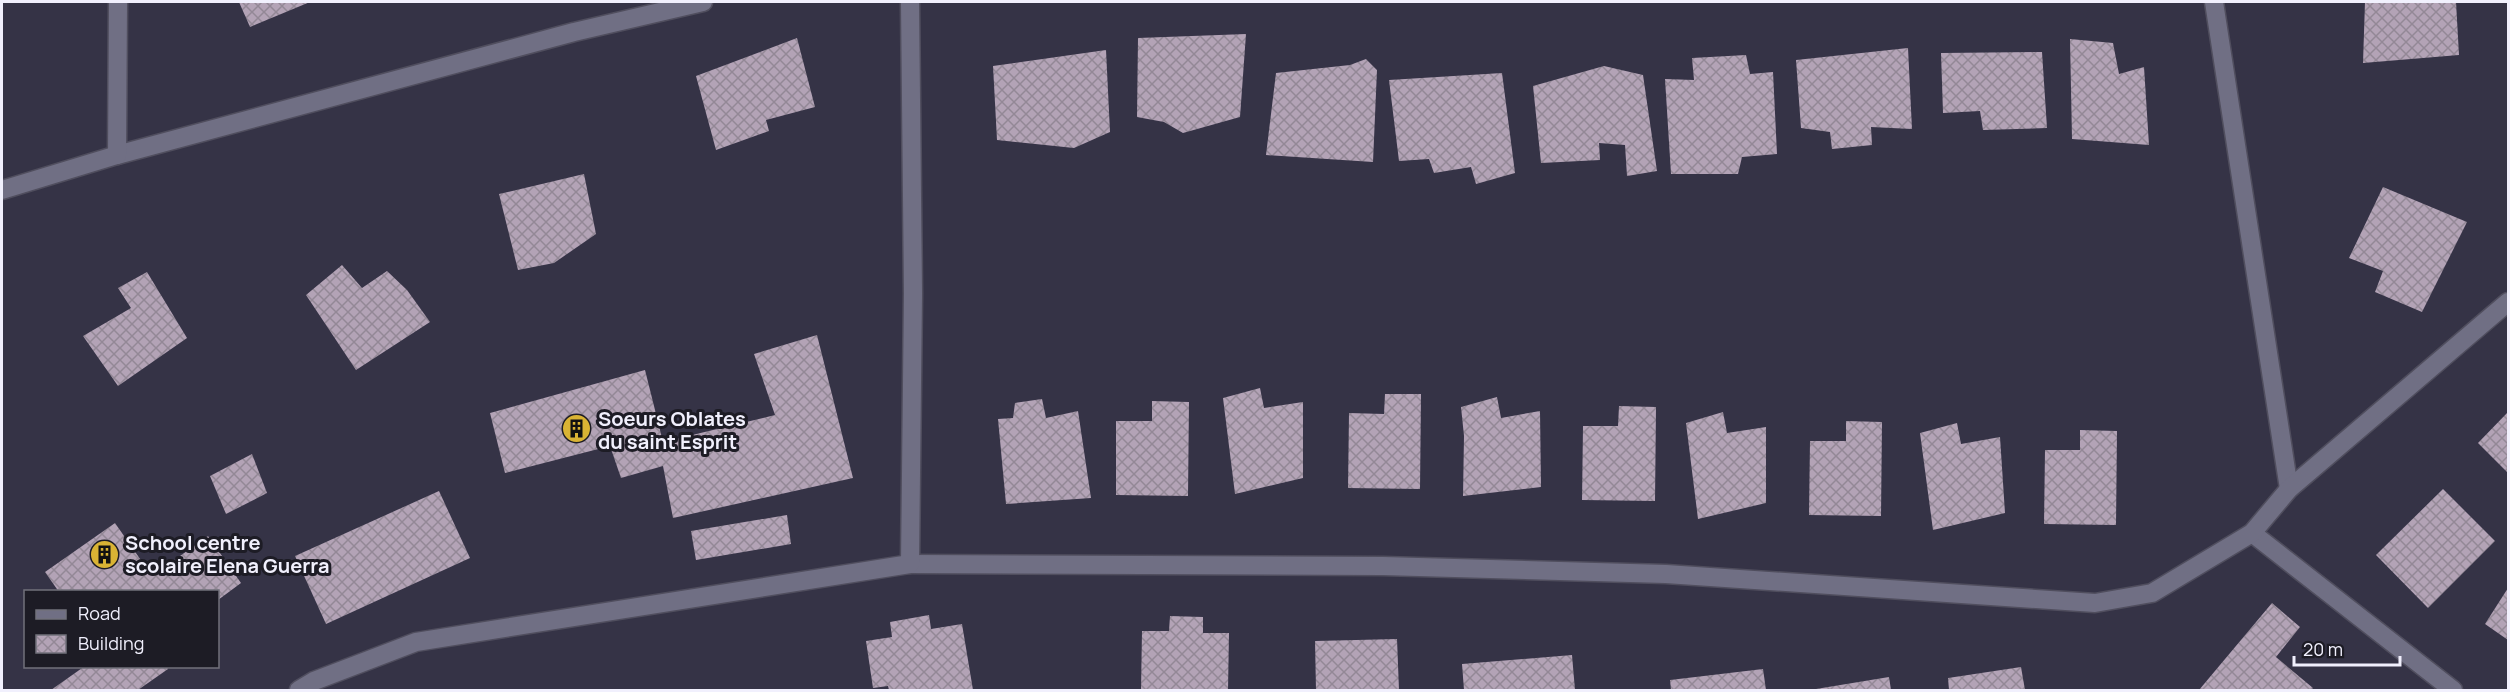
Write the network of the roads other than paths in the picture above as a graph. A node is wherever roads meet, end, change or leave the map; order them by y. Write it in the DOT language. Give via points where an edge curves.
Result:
graph roads {
  1 [pos="118,2"];
  2 [pos="703,2"];
  3 [pos="910,2"];
  4 [pos="2214,2"];
  5 [pos="117,155"];
  6 [pos="2,190"];
  7 [pos="2508,302"];
  8 [pos="2289,489"];
  9 [pos="2252,533"];
  10 [pos="910,564"];
  11 [pos="299,690"];
  12 [pos="2453,690"];
  1 -- 5 [label="street"];
  2 -- 5 [label="street" via="574,32"];
  3 -- 10 [label="street"];
  4 -- 8 [label="street"];
  5 -- 6 [label="street"];
  7 -- 8 [label="street"];
  8 -- 9 [label="street"];
  9 -- 10 [label="street" via="2152,593 2095,603 1666,574 1383,566"];
  9 -- 12 [label="street"];
  10 -- 11 [label="street" via="416,642"];
}
